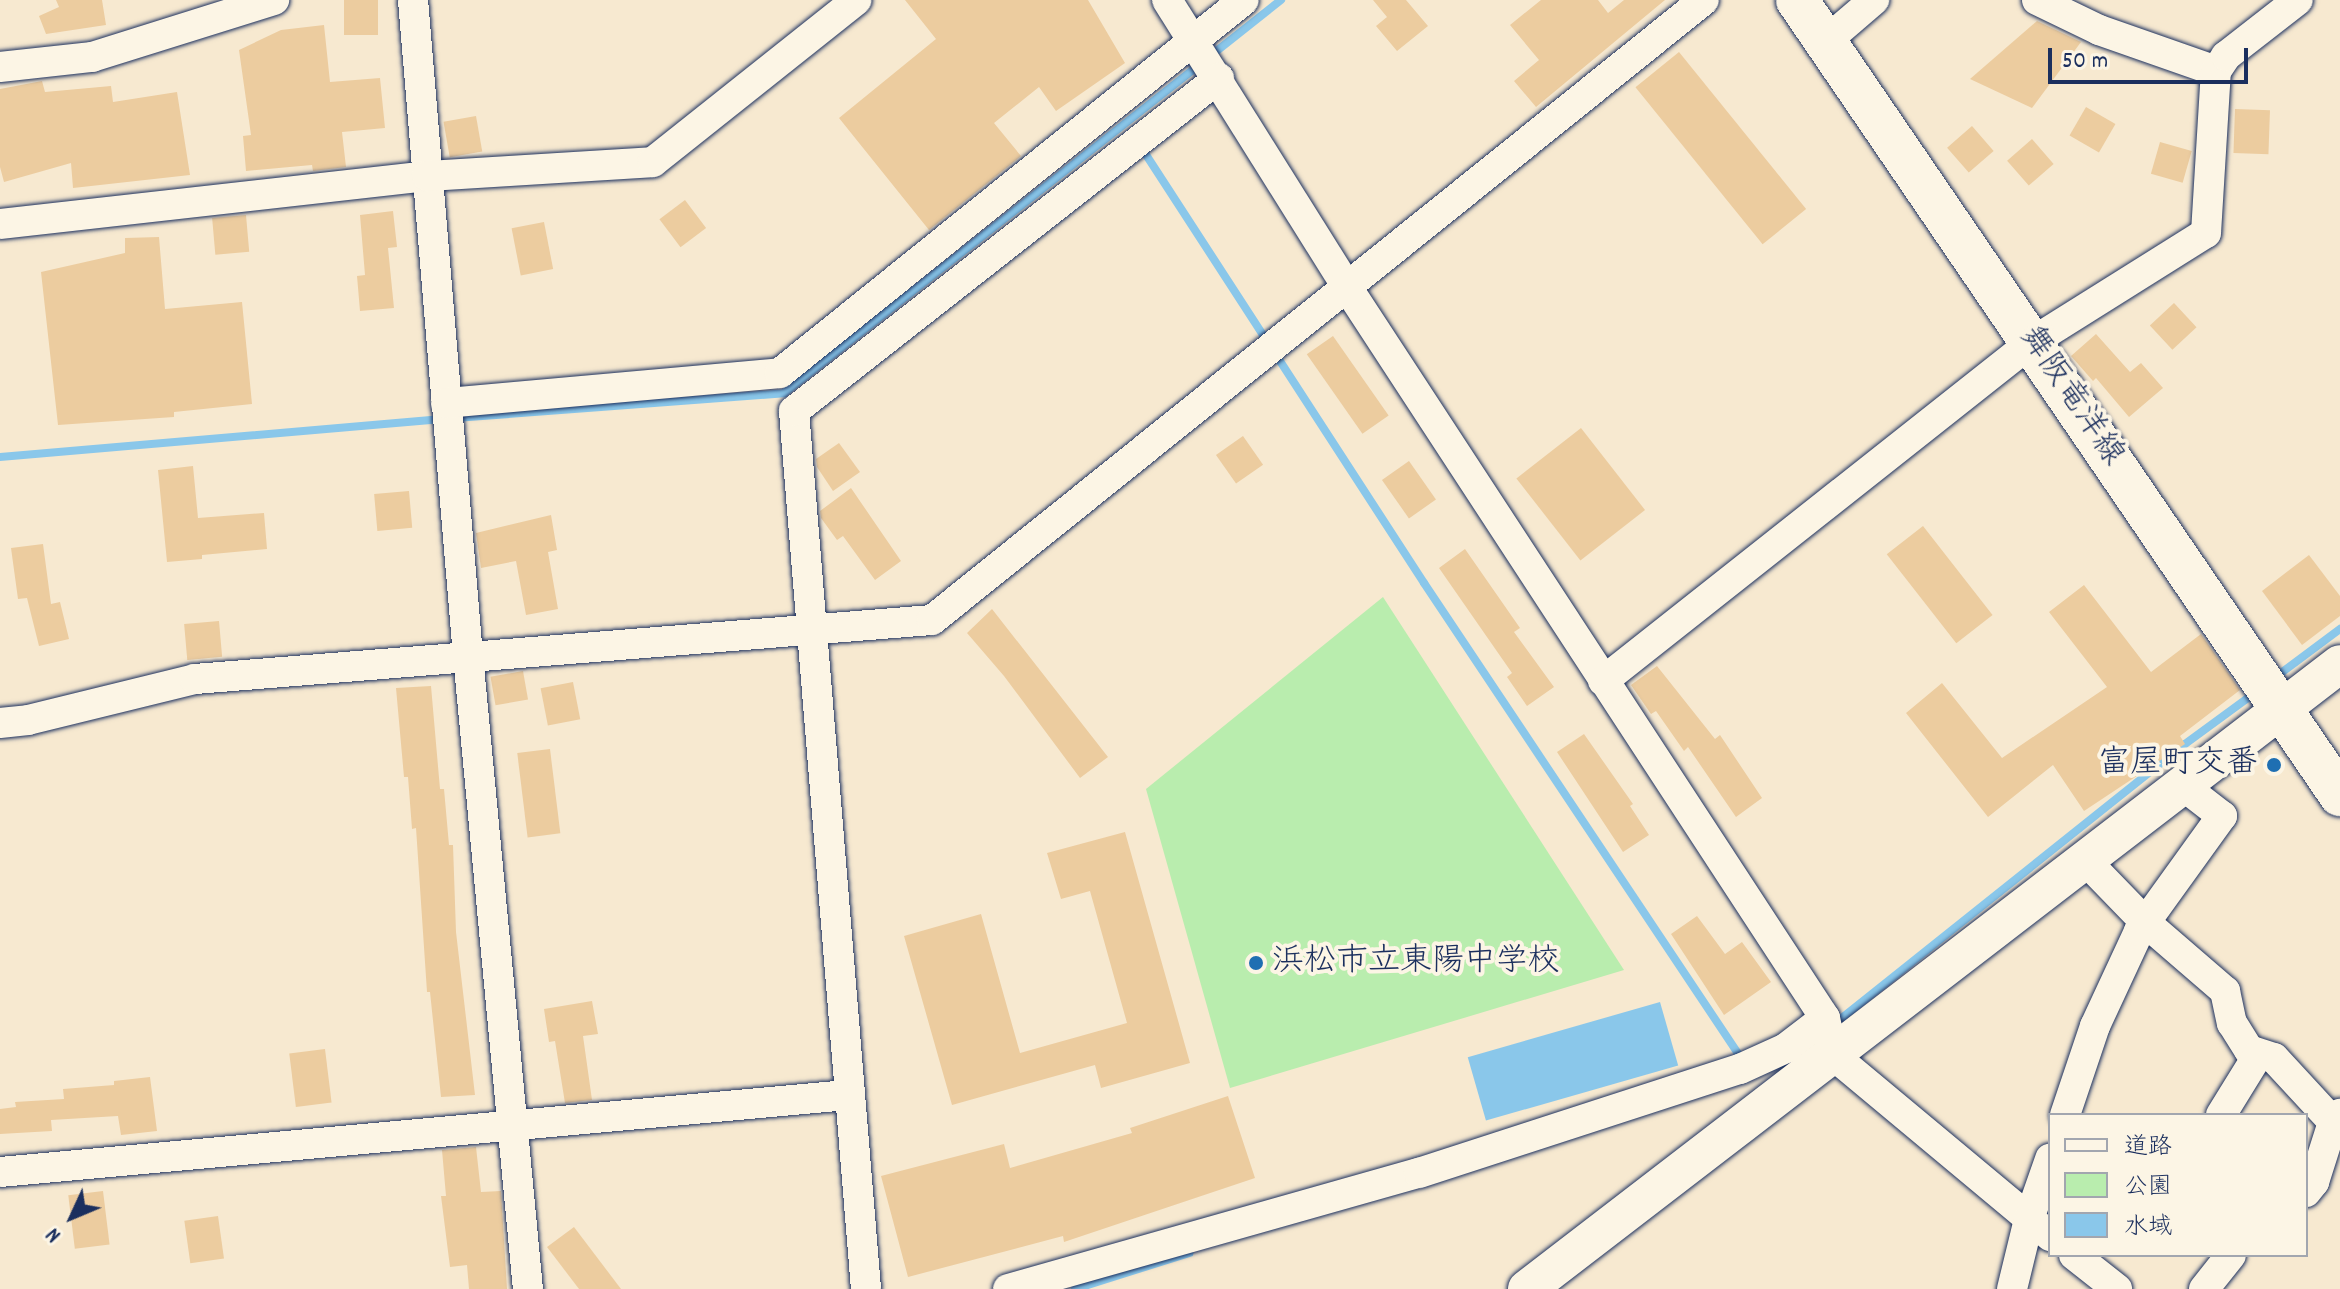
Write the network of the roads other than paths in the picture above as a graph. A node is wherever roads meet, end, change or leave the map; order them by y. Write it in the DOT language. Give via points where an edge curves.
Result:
graph roads {
  1 [pos="274,0"];
  2 [pos="413,0"];
  3 [pos="857,0"];
  4 [pos="1167,0"];
  5 [pos="1244,0"];
  6 [pos="1704,0"];
  7 [pos="1797,0"];
  8 [pos="1874,0"];
  9 [pos="2037,0"];
  10 [pos="2298,0"];
  11 [pos="1194,40"];
  12 [pos="1825,42"];
  13 [pos="0,67"];
  14 [pos="2216,71"];
  15 [pos="1219,78"];
  16 [pos="427,176"];
  17 [pos="0,224"];
  18 [pos="1345,284"];
  19 [pos="2032,342"];
  20 [pos="448,412"];
  21 [pos="812,629"];
  22 [pos="468,656"];
  23 [pos="2340,664"];
  24 [pos="1603,681"];
  25 [pos="2281,708"];
  26 [pos="0,723"];
  27 [pos="2182,785"];
  28 [pos="2340,795"];
  29 [pos="2085,860"];
  30 [pos="2145,922"];
  31 [pos="1829,1036"];
  32 [pos="2258,1055"];
  33 [pos="847,1095"];
  34 [pos="2066,1113"];
  35 [pos="2222,1113"];
  36 [pos="2336,1118"];
  37 [pos="514,1124"];
  38 [pos="0,1172"];
  39 [pos="2048,1173"];
  40 [pos="2308,1190"];
  41 [pos="2040,1228"];
  42 [pos="2077,1257"];
  43 [pos="2229,1257"];
  44 [pos="1042,1285"];
  45 [pos="528,1289"];
  46 [pos="866,1289"];
  47 [pos="1008,1289"];
  48 [pos="1527,1289"];
  49 [pos="2012,1289"];
  50 [pos="2117,1289"];
  51 [pos="2204,1289"];
  1 -- 13 [label="street" via="92,57"];
  2 -- 16 [label="street"];
  3 -- 16 [label="street" via="653,162"];
  4 -- 11 [label="street"];
  5 -- 11 [label="street"];
  6 -- 18 [label="street"];
  7 -- 12 [label="main road, 舞阪竜洋線"];
  8 -- 12 [label="street"];
  9 -- 14 [label="street" via="2099,30"];
  10 -- 14 [label="street" via="2226,56"];
  11 -- 15 [label="street"];
  11 -- 20 [label="street" via="780,373"];
  12 -- 19 [label="main road, 舞阪竜洋線"];
  14 -- 19 [label="street" via="2206,233"];
  15 -- 18 [label="street"];
  15 -- 21 [label="street" via="794,411"];
  16 -- 17 [label="street"];
  16 -- 20 [label="street"];
  18 -- 21 [label="street" via="932,620"];
  18 -- 24 [label="street"];
  19 -- 24 [label="street"];
  19 -- 25 [label="main road, 舞阪竜洋線"];
  20 -- 22 [label="street"];
  21 -- 22 [label="street"];
  21 -- 33 [label="street"];
  22 -- 26 [label="street" via="195,679"];
  22 -- 37 [label="street"];
  23 -- 25 [label="street"];
  24 -- 31 [label="street"];
  25 -- 27 [label="street"];
  25 -- 28 [label="main road, 舞阪竜洋線"];
  27 -- 29 [label="street"];
  27 -- 30 [label="street" via="2222,816"];
  29 -- 30 [label="street"];
  29 -- 31 [label="street"];
  30 -- 32 [label="street" via="2225,991 2232,1023"];
  30 -- 34 [label="street" via="2095,1026"];
  31 -- 41 [label="street"];
  31 -- 44 [label="street" via="1419,1173"];
  31 -- 48 [label="street"];
  32 -- 35 [label="street"];
  32 -- 36 [label="street" via="2274,1058"];
  33 -- 37 [label="street"];
  33 -- 46 [label="street"];
  36 -- 40 [label="street"];
  37 -- 38 [label="street"];
  37 -- 45 [label="street"];
  39 -- 41 [label="street"];
  41 -- 49 [label="street"];
  42 -- 50 [label="street"];
  43 -- 51 [label="street"];
  44 -- 47 [label="street"];
}
